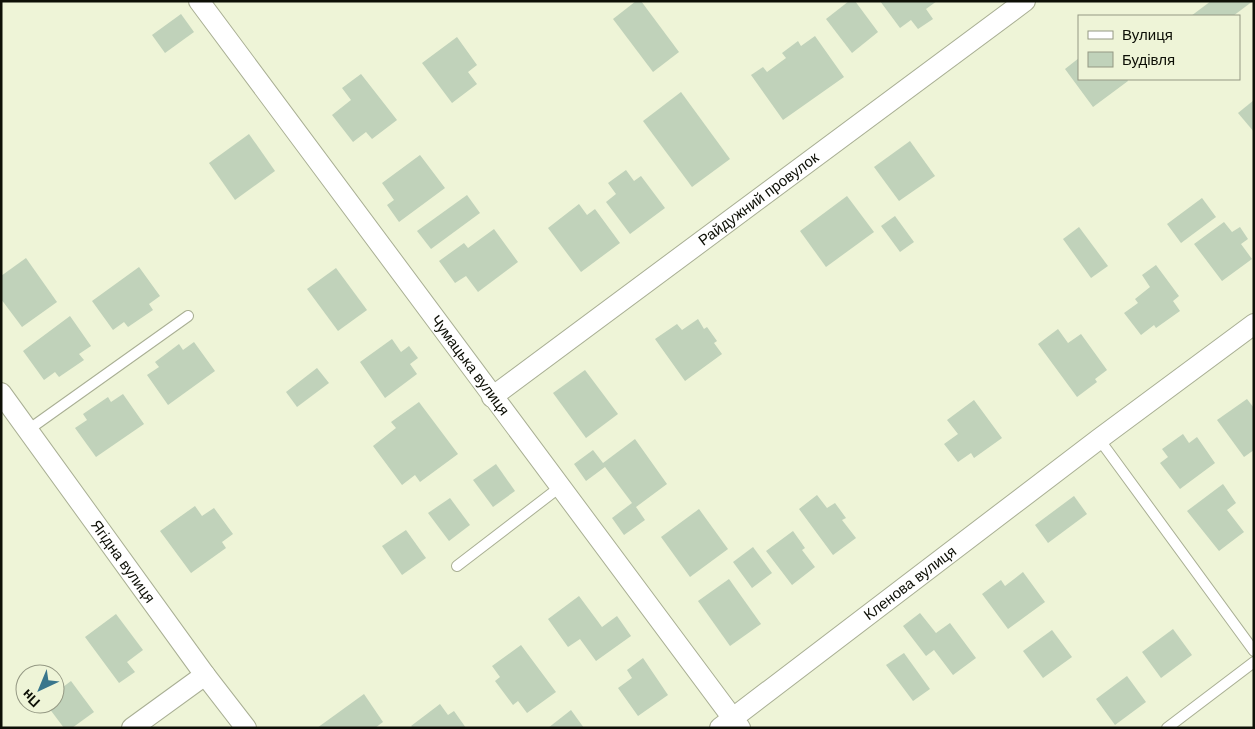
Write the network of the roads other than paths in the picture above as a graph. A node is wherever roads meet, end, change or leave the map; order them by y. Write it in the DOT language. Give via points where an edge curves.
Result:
graph roads {
  1 [pos="199,1"];
  2 [pos="1025,1"];
  3 [pos="188,316"];
  4 [pos="1254,324"];
  5 [pos="1,393"];
  6 [pos="492,397"];
  7 [pos="28,430"];
  8 [pos="1099,439"];
  9 [pos="560,487"];
  10 [pos="457,566"];
  11 [pos="1254,651"];
  12 [pos="1254,662"];
  13 [pos="205,675"];
  14 [pos="731,725"];
  15 [pos="132,728"];
  16 [pos="246,728"];
  17 [pos="1167,728"];
  1 -- 6 [label="street, Чумацька вулиця"];
  2 -- 6 [label="street, Райдужний провулок"];
  3 -- 7 [label="lane"];
  4 -- 8 [label="street, Кленова вулиця"];
  5 -- 7 [label="street, Ягідна вулиця"];
  6 -- 9 [label="street, Чумацька вулиця"];
  7 -- 13 [label="street, Ягідна вулиця"];
  8 -- 11 [label="lane"];
  8 -- 14 [label="street, Кленова вулиця"];
  9 -- 10 [label="lane"];
  9 -- 14 [label="street, Чумацька вулиця"];
  12 -- 17 [label="lane"];
  13 -- 15 [label="street"];
  13 -- 16 [label="street, Ягідна вулиця"];
}
